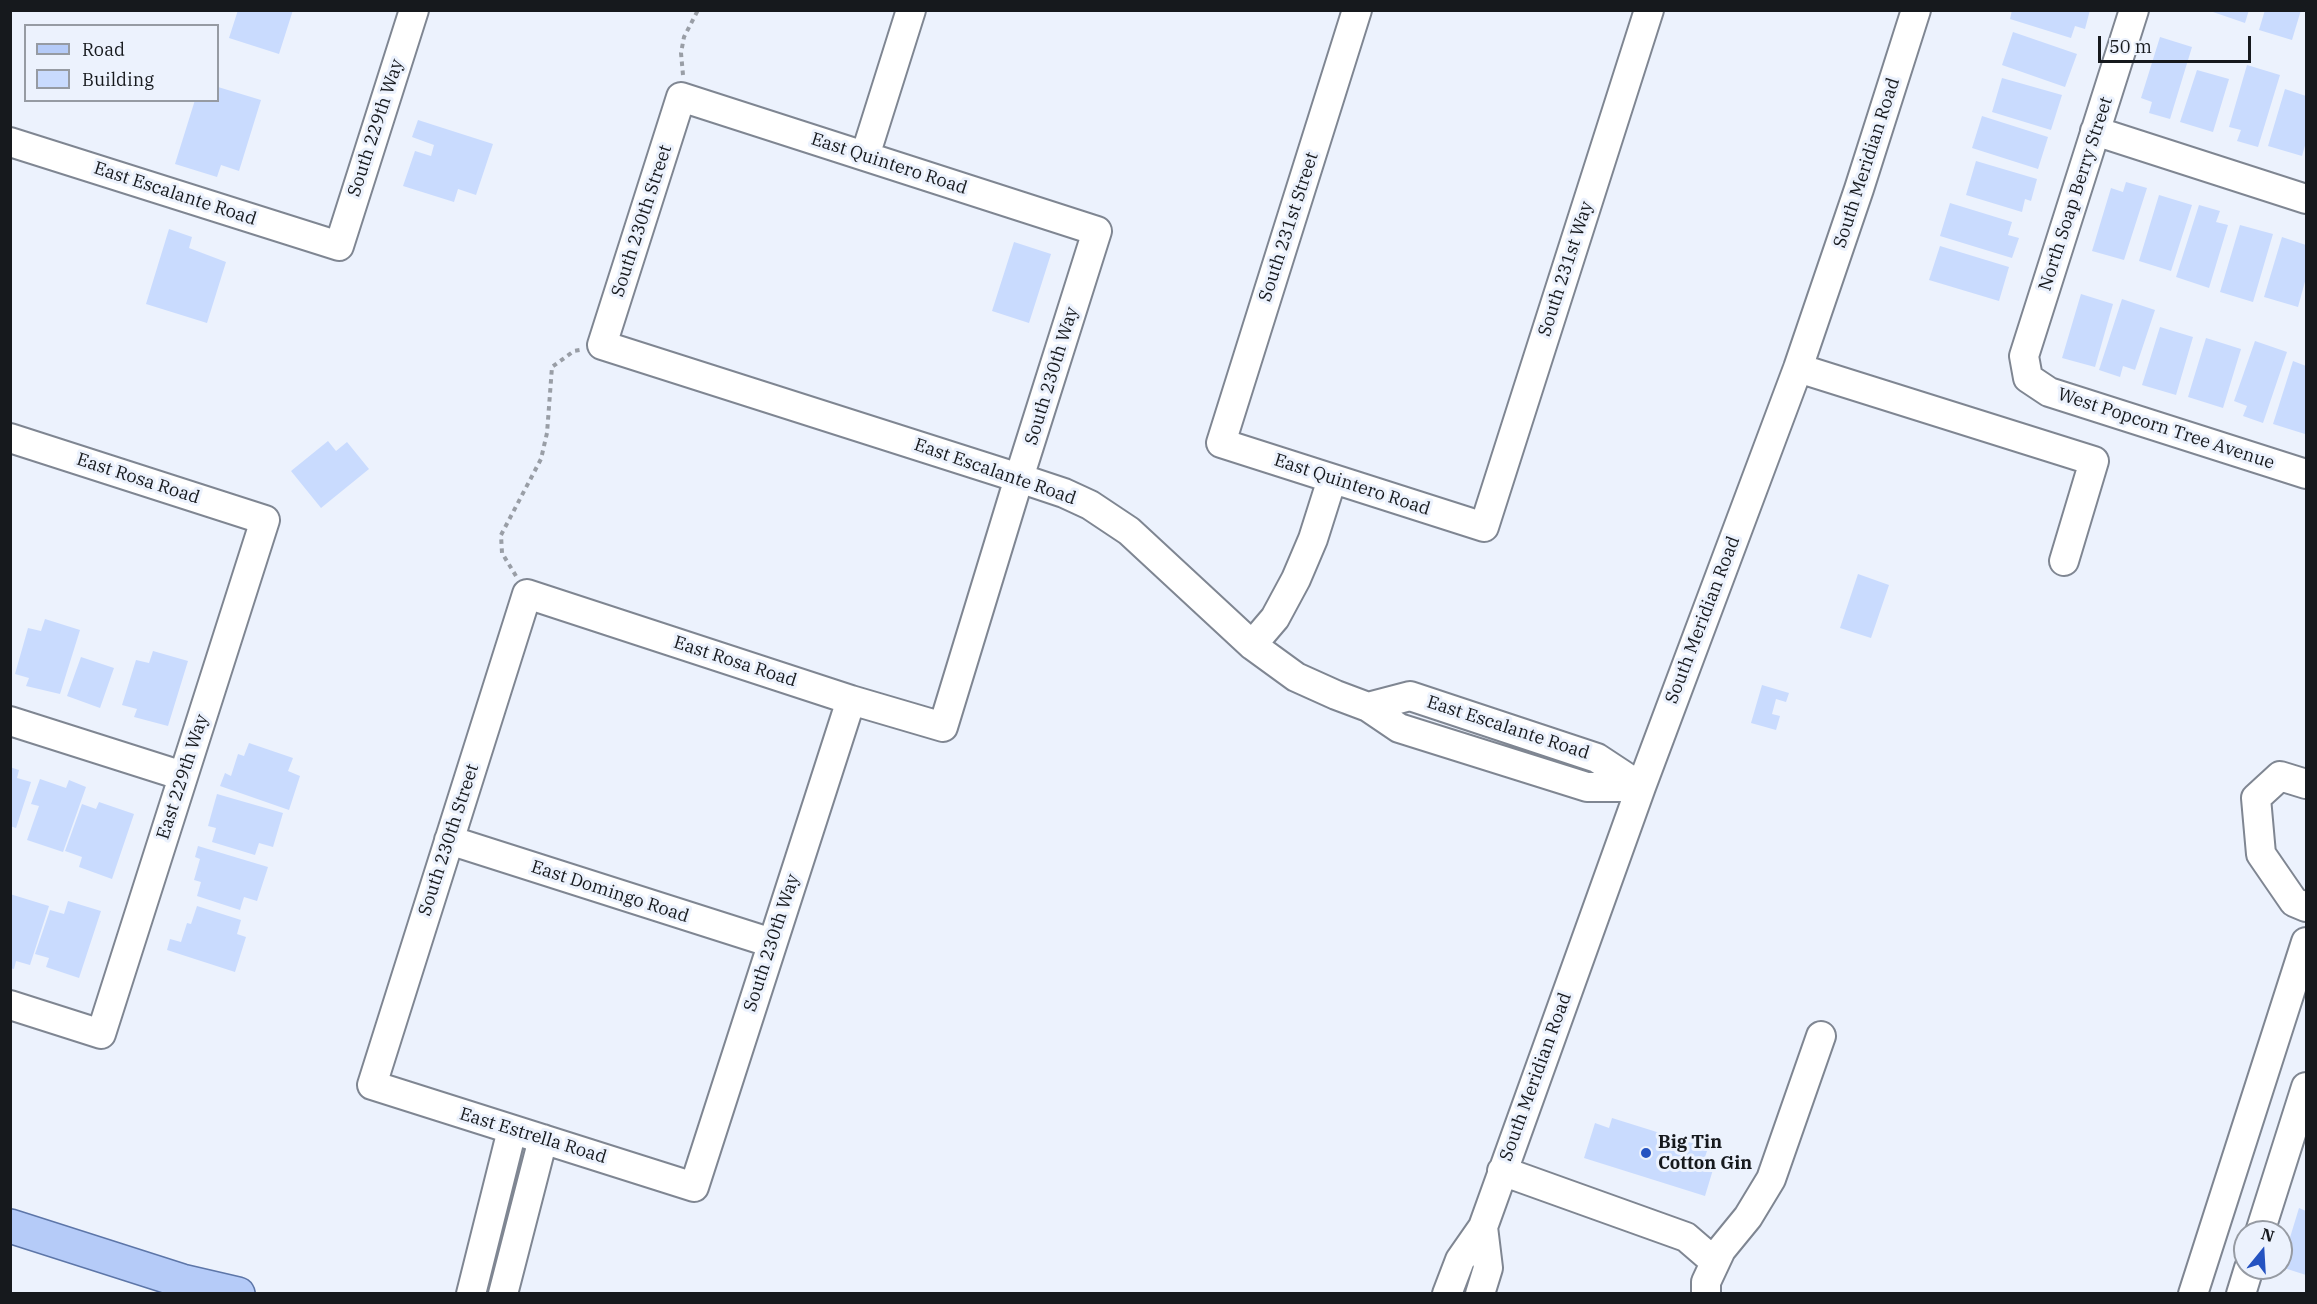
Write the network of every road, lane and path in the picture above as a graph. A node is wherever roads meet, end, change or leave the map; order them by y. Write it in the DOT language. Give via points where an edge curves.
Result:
graph roads {
  1 [pos="414,10"];
  2 [pos="698,10"];
  3 [pos="911,10"];
  4 [pos="1357,10"];
  5 [pos="1649,10"];
  6 [pos="1916,10"];
  7 [pos="2134,10"];
  8 [pos="681,97"];
  9 [pos="2096,131"];
  10 [pos="10,142"];
  11 [pos="865,156"];
  12 [pos="2307,199"];
  13 [pos="1097,231"];
  14 [pos="339,246"];
  15 [pos="602,345"];
  16 [pos="1798,368"];
  17 [pos="2028,378"];
  18 [pos="10,438"];
  19 [pos="1221,443"];
  20 [pos="2307,474"];
  21 [pos="1019,478"];
  22 [pos="1332,479"];
  23 [pos="265,520"];
  24 [pos="1484,527"];
  25 [pos="2064,561"];
  26 [pos="527,594"];
  27 [pos="1252,645"];
  28 [pos="851,700"];
  29 [pos="10,721"];
  30 [pos="943,727"];
  31 [pos="183,776"];
  32 [pos="2307,784"];
  33 [pos="1641,787"];
  34 [pos="449,840"];
  35 [pos="2307,907"];
  36 [pos="2307,942"];
  37 [pos="772,943"];
  38 [pos="10,1005"];
  39 [pos="1821,1036"];
  40 [pos="372,1085"];
  41 [pos="2307,1087"];
  42 [pos="512,1130"];
  43 [pos="543,1139"];
  44 [pos="1502,1171"];
  45 [pos="694,1187"];
  46 [pos="2264,1220"];
  47 [pos="10,1226"];
  48 [pos="1483,1227"];
  49 [pos="1715,1262"];
  50 [pos="238,1293"];
  51 [pos="471,1293"];
  52 [pos="503,1293"];
  53 [pos="1447,1293"];
  54 [pos="1480,1293"];
  55 [pos="1706,1293"];
  56 [pos="2193,1293"];
  1 -- 14 [label="street, South 229th Way"];
  2 -- 8 [label="path" via="684,37"];
  3 -- 11 [label="street"];
  4 -- 19 [label="street, South 231st Street"];
  5 -- 24 [label="street, South 231st Way"];
  6 -- 16 [label="street, South Meridian Road"];
  7 -- 9 [label="street, North Soap Berry Street"];
  8 -- 11 [label="street, East Quintero Road"];
  8 -- 15 [label="street, South 230th Street"];
  9 -- 12 [label="street"];
  9 -- 17 [label="street, North Soap Berry Street" via="2024,356"];
  10 -- 14 [label="street, East Escalante Road"];
  11 -- 13 [label="street, East Quintero Road"];
  13 -- 21 [label="street, South 230th Way"];
  15 -- 21 [label="street, East Escalante Road"];
  15 -- 26 [label="path" via="574,351 552,367 541,459 501,535 502,553"];
  16 -- 25 [label="street" via="2094,461"];
  16 -- 33 [label="street, South Meridian Road"];
  17 -- 20 [label="street, West Popcorn Tree Avenue" via="2049,392"];
  18 -- 23 [label="street, East Rosa Road"];
  19 -- 22 [label="street, East Quintero Road"];
  21 -- 27 [label="street, East Escalante Road" via="1081,501 1129,531"];
  21 -- 30 [label="street, South 230th Way"];
  22 -- 24 [label="street, East Quintero Road"];
  22 -- 27 [label="street" via="1296,579 1275,618"];
  23 -- 31 [label="street, East 229th Way"];
  26 -- 28 [label="street, East Rosa Road"];
  26 -- 34 [label="street, South 230th Street"];
  27 -- 33 [label="street, East Escalante Road" via="1296,677 1368,707 1399,728 1587,787"];
  28 -- 30 [label="street, East Rosa Road"];
  28 -- 37 [label="street, South 230th Way"];
  29 -- 31 [label="street"];
  31 -- 38 [label="street, East 229th Way" via="101,1034"];
  32 -- 35 [label="street" via="2280,776 2256,798 2261,854 2294,902"];
  33 -- 44 [label="street, South Meridian Road"];
  34 -- 37 [label="street, East Domingo Road"];
  34 -- 40 [label="street, South 230th Street"];
  36 -- 56 [label="street"];
  37 -- 45 [label="street, South 230th Way"];
  39 -- 49 [label="street" via="1771,1179"];
  40 -- 42 [label="street, East Estrella Road"];
  41 -- 46 [label="street"];
  42 -- 43 [label="street, East Estrella Road"];
  42 -- 51 [label="street"];
  43 -- 45 [label="street, East Estrella Road"];
  43 -- 52 [label="street"];
  44 -- 48 [label="street, South Meridian Road"];
  44 -- 49 [label="street" via="1686,1237"];
  47 -- 50 [label="main road" via="182,1281"];
  48 -- 53 [label="street, South Meridian Road" via="1460,1260"];
  48 -- 54 [label="street, South Meridian Road" via="1488,1268"];
  49 -- 55 [label="street" via="1706,1282"];
}
